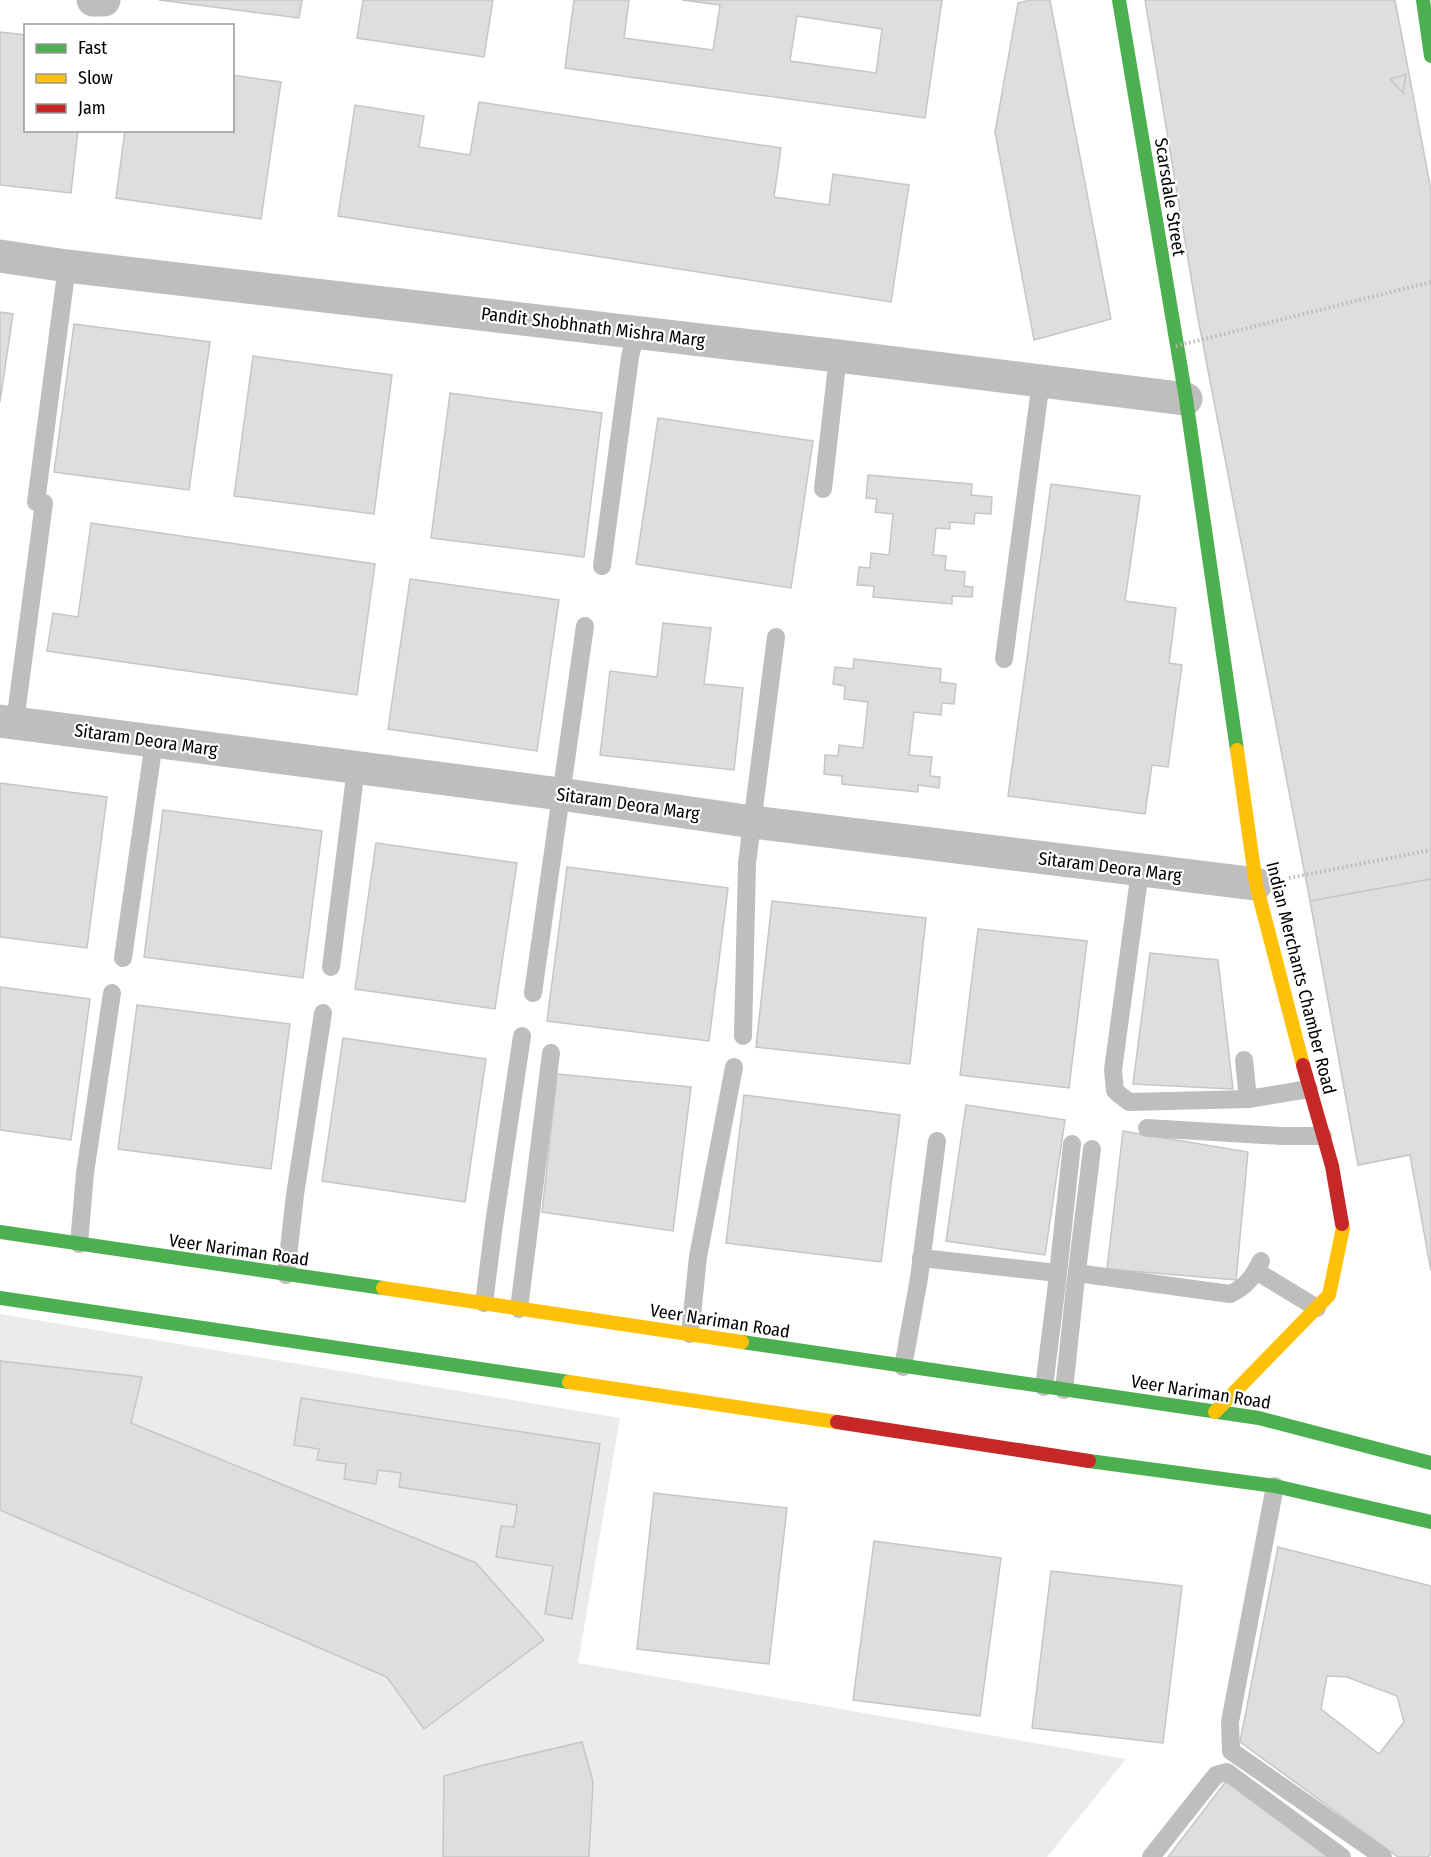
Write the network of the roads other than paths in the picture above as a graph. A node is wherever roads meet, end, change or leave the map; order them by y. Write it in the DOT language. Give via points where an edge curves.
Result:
graph roads {
  1 [pos="93,0"];
  2 [pos="104,0"];
  3 [pos="1119,0"];
  4 [pos="1423,0"];
  5 [pos="1431,56"];
  6 [pos="0,256"];
  7 [pos="67,266"];
  8 [pos="636,332"];
  9 [pos="838,356"];
  10 [pos="1041,381"];
  11 [pos="1186,399"];
  12 [pos="823,489"];
  13 [pos="602,566"];
  14 [pos="585,626"];
  15 [pos="776,637"];
  16 [pos="1004,659"];
  17 [pos="7,721"];
  18 [pos="154,742"];
  19 [pos="356,768"];
  20 [pos="560,794"];
  21 [pos="753,822"];
  22 [pos="1140,871"];
  23 [pos="1256,884"];
  24 [pos="123,958"];
  25 [pos="332,967"];
  26 [pos="112,993"];
  27 [pos="532,993"];
  28 [pos="323,1012"];
  29 [pos="522,1036"];
  30 [pos="743,1036"];
  31 [pos="551,1053"];
  32 [pos="1244,1060"];
  33 [pos="734,1067"];
  34 [pos="1309,1089"];
  35 [pos="1248,1099"];
  36 [pos="1147,1128"];
  37 [pos="1323,1136"];
  38 [pos="938,1141"];
  39 [pos="1072,1144"];
  40 [pos="1092,1149"];
  41 [pos="0,1232"];
  42 [pos="79,1244"];
  43 [pos="921,1258"];
  44 [pos="1068,1274"];
  45 [pos="286,1275"];
  46 [pos="0,1298"];
  47 [pos="484,1303"];
  48 [pos="1317,1308"];
  49 [pos="519,1309"];
  50 [pos="690,1334"];
  51 [pos="903,1367"];
  52 [pos="1044,1387"];
  53 [pos="1064,1390"];
  54 [pos="1215,1412"];
  55 [pos="1431,1463"];
  56 [pos="1275,1486"];
  57 [pos="1431,1522"];
  58 [pos="1151,1857"];
  59 [pos="1342,1857"];
  60 [pos="1383,1857"];
  1 -- 2 [label="street"];
  3 -- 11 [label="main road, Scarsdale Street"];
  4 -- 5 [label="main road"];
  6 -- 7 [label="street, Pandit Shobhnath Mishra Marg"];
  7 -- 8 [label="street, Pandit Shobhnath Mishra Marg"];
  7 -- 17 [label="lane" via="36,502 44,503"];
  8 -- 9 [label="street, Pandit Shobhnath Mishra Marg"];
  8 -- 13 [label="lane"];
  9 -- 10 [label="street, Pandit Shobhnath Mishra Marg"];
  9 -- 12 [label="lane"];
  10 -- 11 [label="street, Pandit Shobhnath Mishra Marg"];
  10 -- 16 [label="lane"];
  11 -- 23 [label="main road, Indian Merchants Chamber Road"];
  14 -- 20 [label="lane"];
  15 -- 21 [label="lane"];
  17 -- 18 [label="street, Sitaram Deora Marg"];
  18 -- 19 [label="street, Sitaram Deora Marg"];
  18 -- 24 [label="lane"];
  19 -- 20 [label="street, Sitaram Deora Marg"];
  19 -- 25 [label="lane"];
  20 -- 21 [label="street, Sitaram Deora Marg"];
  20 -- 27 [label="lane"];
  21 -- 22 [label="street, Sitaram Deora Marg"];
  21 -- 30 [label="lane" via="747,863"];
  22 -- 23 [label="street, Sitaram Deora Marg"];
  22 -- 35 [label="lane" via="1113,1070 1115,1091 1129,1102"];
  23 -- 34 [label="main road, Indian Merchants Chamber Road"];
  26 -- 42 [label="lane" via="85,1173"];
  28 -- 45 [label="lane"];
  29 -- 47 [label="lane"];
  31 -- 49 [label="lane"];
  32 -- 35 [label="lane"];
  33 -- 50 [label="lane" via="698,1257"];
  34 -- 35 [label="lane"];
  34 -- 37 [label="main road, Indian Merchants Chamber Road"];
  36 -- 37 [label="lane"];
  37 -- 48 [label="main road, Indian Merchants Chamber Road" via="1343,1228 1329,1294"];
  38 -- 43 [label="lane"];
  39 -- 44 [label="lane"];
  40 -- 44 [label="lane"];
  41 -- 42 [label="main road, Veer Nariman Road"];
  42 -- 45 [label="main road, Veer Nariman Road"];
  43 -- 44 [label="lane"];
  43 -- 51 [label="lane"];
  44 -- 48 [label="lane" via="1230,1294 1243,1288 1259,1266"];
  44 -- 52 [label="lane"];
  44 -- 53 [label="lane"];
  45 -- 47 [label="main road, Veer Nariman Road"];
  46 -- 56 [label="main road"];
  47 -- 49 [label="main road, Veer Nariman Road"];
  48 -- 54 [label="main road, Indian Merchants Chamber Road"];
  49 -- 50 [label="main road, Veer Nariman Road"];
  50 -- 51 [label="main road, Veer Nariman Road"];
  51 -- 52 [label="main road, Veer Nariman Road"];
  52 -- 53 [label="main road, Veer Nariman Road"];
  53 -- 54 [label="main road, Veer Nariman Road"];
  54 -- 55 [label="main road, Veer Nariman Road" via="1259,1418"];
  56 -- 57 [label="main road"];
  56 -- 60 [label="lane" via="1230,1722 1231,1751"];
  58 -- 59 [label="lane" via="1215,1775 1227,1772"];
}
